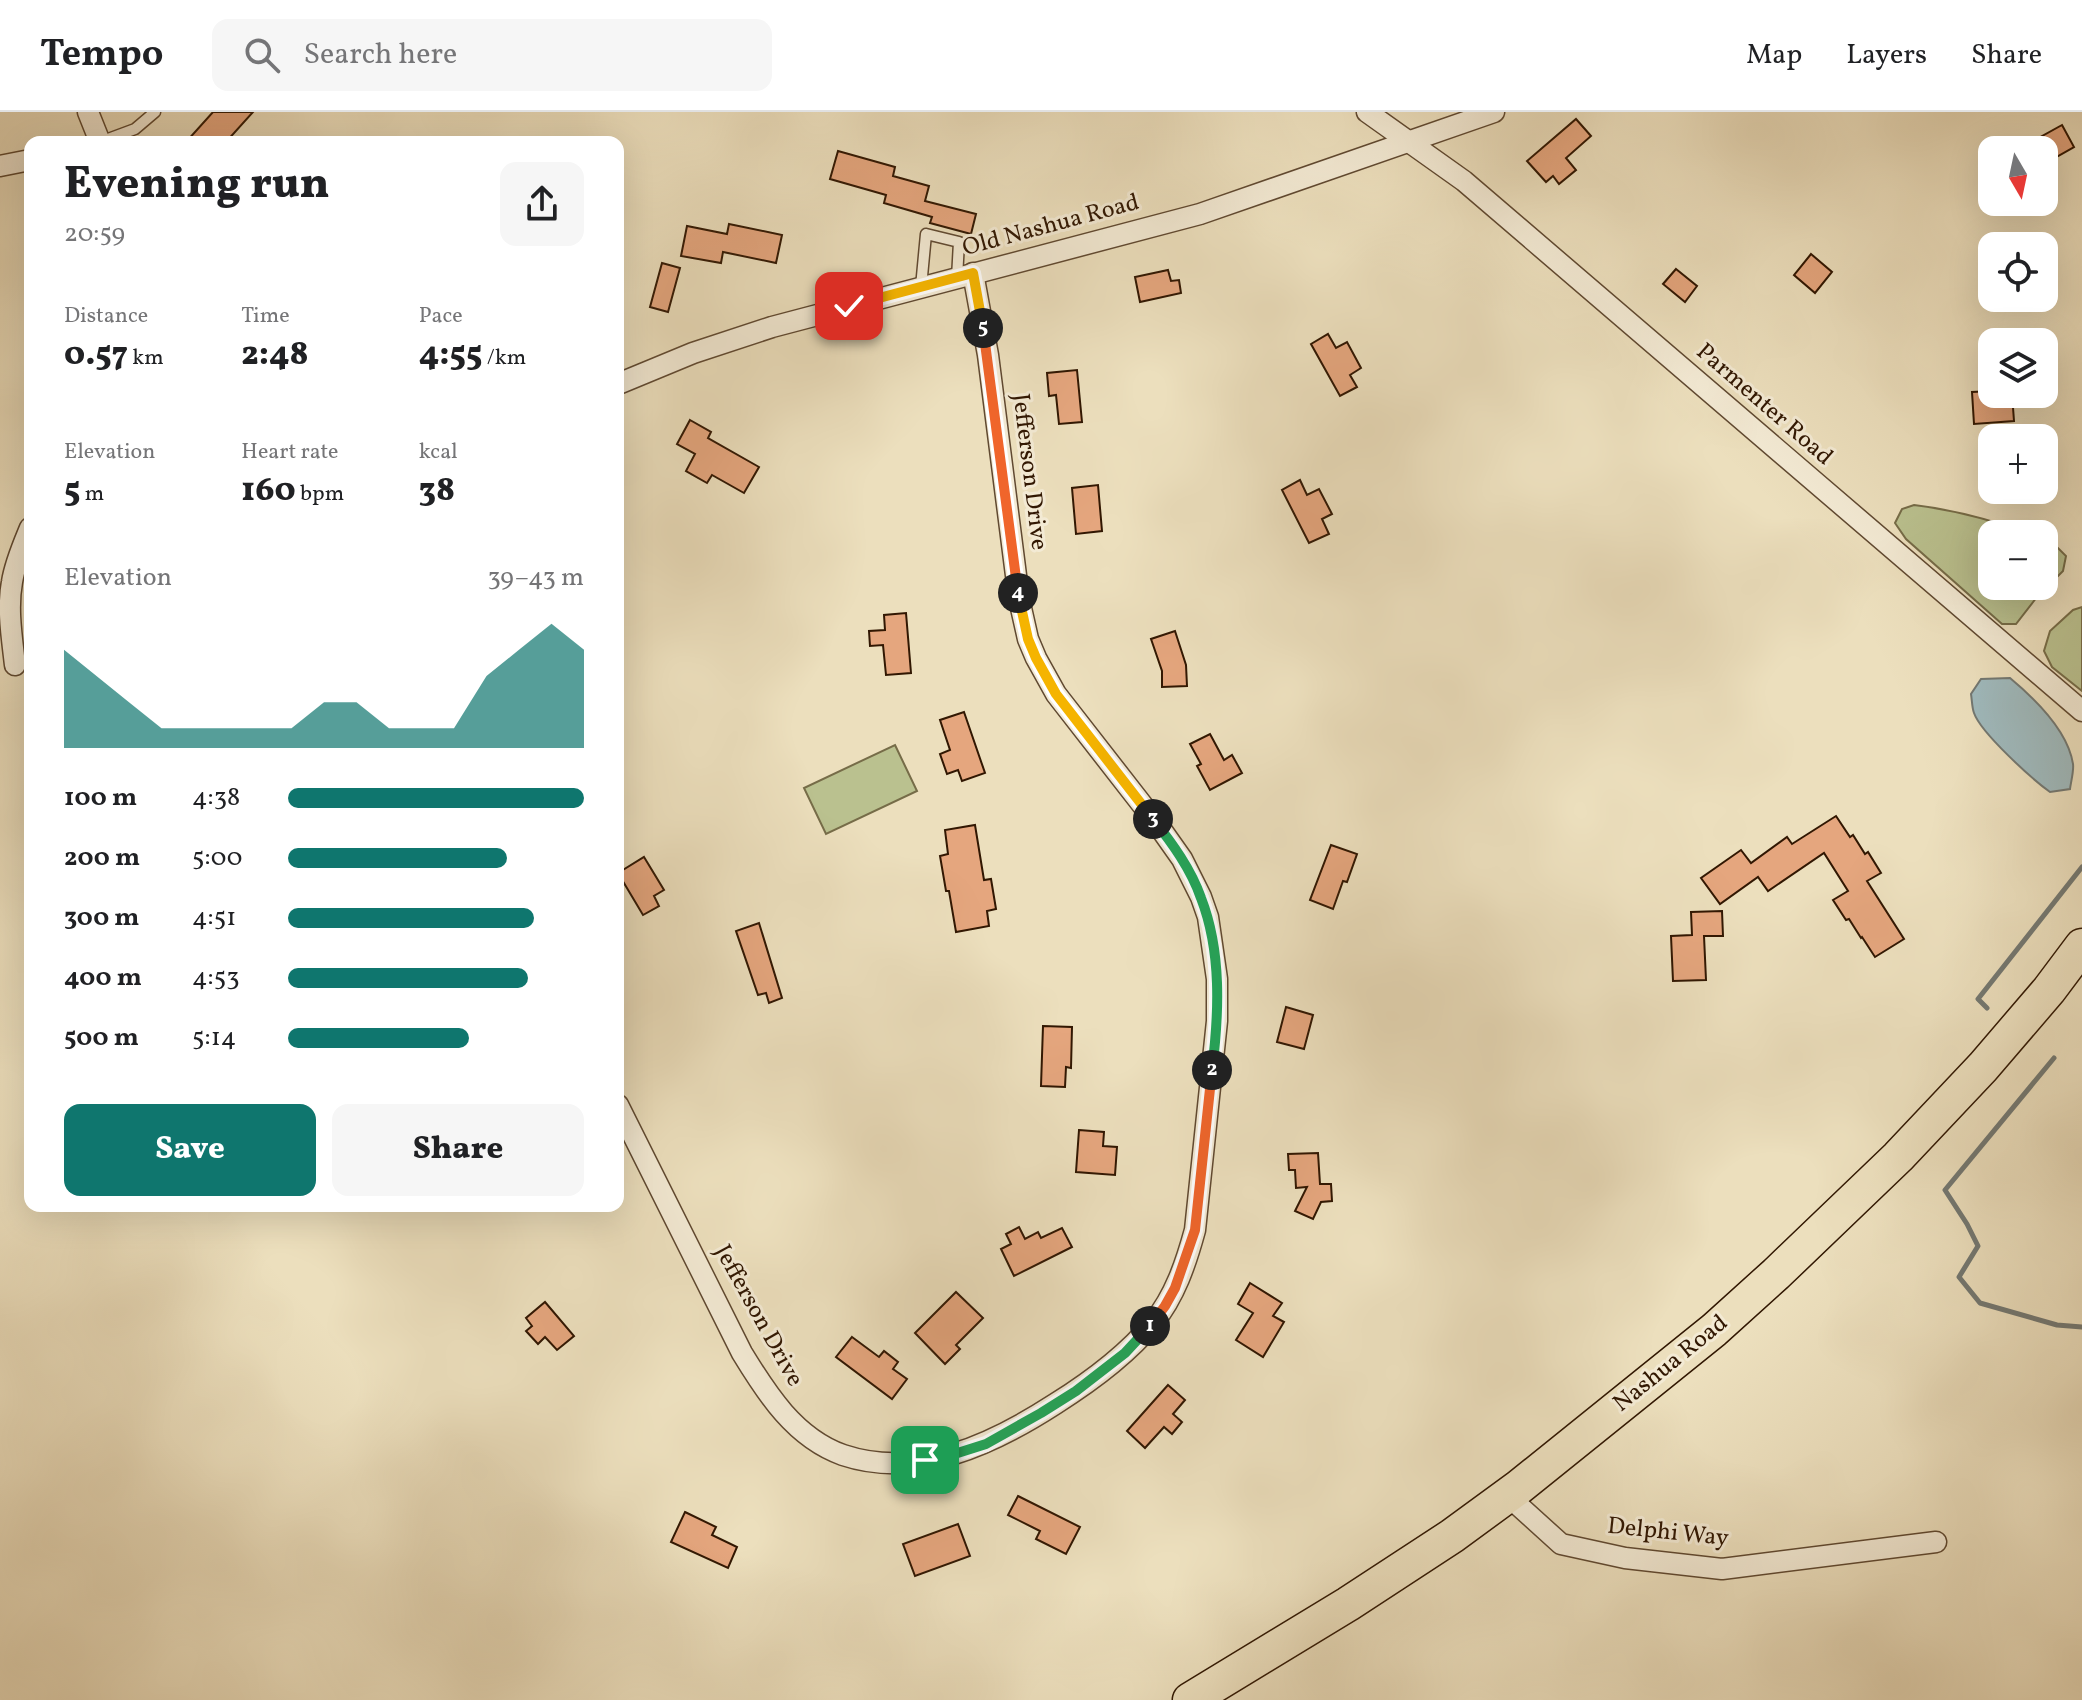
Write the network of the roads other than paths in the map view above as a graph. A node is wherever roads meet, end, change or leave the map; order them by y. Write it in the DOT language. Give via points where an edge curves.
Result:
graph roads {
  1 [pos="88,112"];
  2 [pos="155,112"];
  3 [pos="1367,112"];
  4 [pos="1494,112"];
  5 [pos="98,136"];
  6 [pos="116,136"];
  7 [pos="1409,142"];
  8 [pos="24,161"];
  9 [pos="0,166"];
  10 [pos="965,275"];
  11 [pos="921,287"];
  12 [pos="624,382"];
  13 [pos="24,543"];
  14 [pos="15,665"];
  15 [pos="2082,711"];
  16 [pos="2082,946"];
  17 [pos="624,1117"];
  18 [pos="1508,1496"];
  19 [pos="1936,1542"];
  20 [pos="1190,1700"];
  1 -- 5 [label="street"];
  2 -- 6 [label="lane"];
  3 -- 7 [label="street, Parmenter Road"];
  4 -- 7 [label="street, Old Nashua Road"];
  7 -- 10 [label="street, Old Nashua Road" via="1200,214"];
  7 -- 15 [label="street, Parmenter Road" via="1464,181"];
  8 -- 9 [label="street"];
  10 -- 11 [label="street, Old Nashua Road"];
  10 -- 11 [label="lane" via="959,242 926,234"];
  10 -- 17 [label="street, Jefferson Drive" via="988,355 1028,639 1056,694 1182,859 1208,917 1217,1021 1195,1230 1175,1288 1125,1353 1076,1391 986,1444 904,1463 841,1454 806,1433 764,1388"];
  11 -- 12 [label="street, Old Nashua Road" via="693,353"];
  13 -- 14 [label="street" via="10,601"];
  16 -- 18 [label="main road, Nashua Road" via="1983,1067 1869,1186 1714,1330"];
  18 -- 19 [label="street, Delphi Way" via="1561,1544 1638,1560 1722,1569"];
  18 -- 20 [label="main road, Nashua Road" via="1348,1604"];
}
